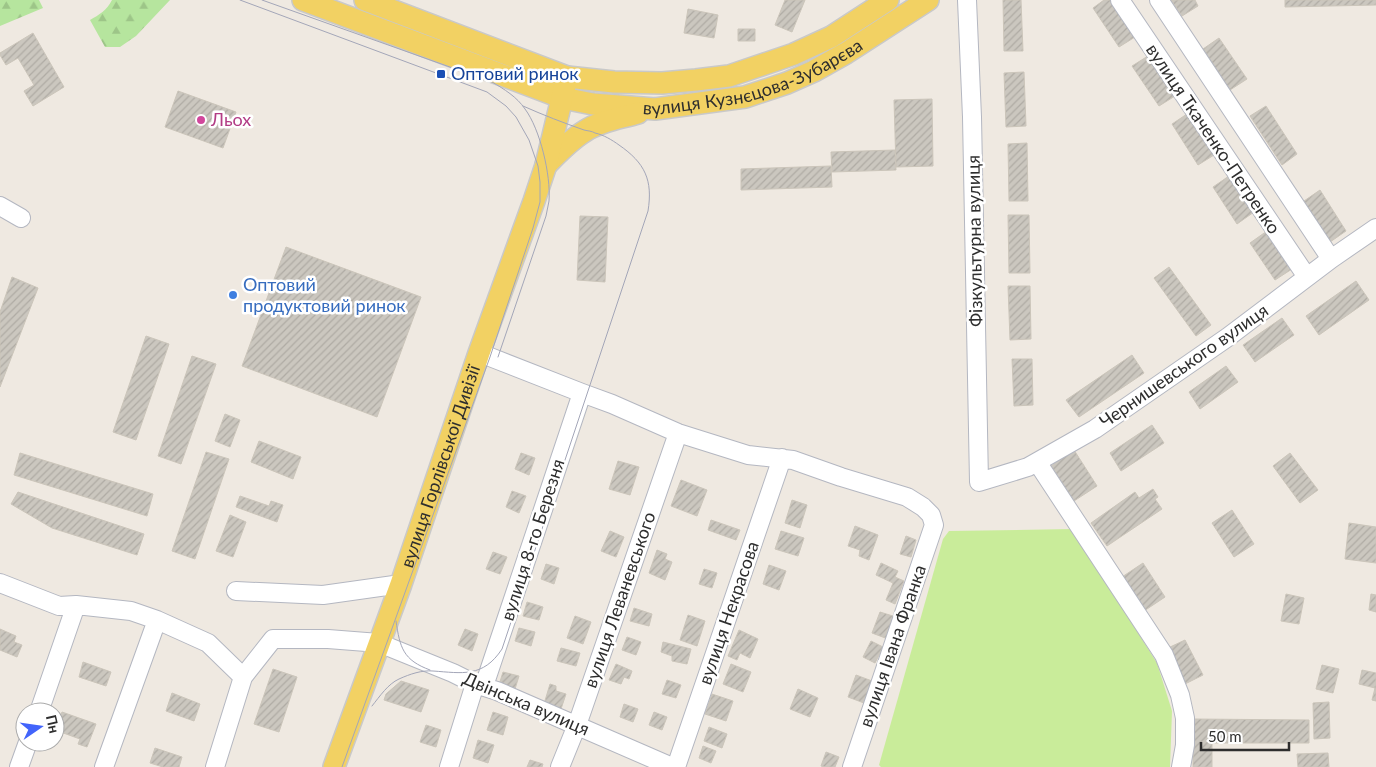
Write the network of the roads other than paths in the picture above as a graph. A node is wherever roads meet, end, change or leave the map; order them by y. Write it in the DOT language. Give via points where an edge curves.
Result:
graph roads {
  1 [pos="303,0"];
  2 [pos="365,0"];
  3 [pos="888,0"];
  4 [pos="928,0"];
  5 [pos="967,0"];
  6 [pos="1120,0"];
  7 [pos="1160,0"];
  8 [pos="567,77"];
  9 [pos="563,98"];
  10 [pos="655,109"];
  11 [pos="546,165"];
  12 [pos="0,206"];
  13 [pos="21,218"];
  14 [pos="1376,228"];
  15 [pos="1331,259"];
  16 [pos="1307,277"];
  17 [pos="479,353"];
  18 [pos="582,393"];
  19 [pos="678,433"];
  20 [pos="782,458"];
  21 [pos="1037,462"];
  22 [pos="979,482"];
  23 [pos="0,583"];
  24 [pos="401,584"];
  25 [pos="236,592"];
  26 [pos="76,606"];
  27 [pos="157,620"];
  28 [pos="380,643"];
  29 [pos="243,677"];
  30 [pos="479,685"];
  31 [pos="42,702"];
  32 [pos="577,725"];
  33 [pos="24,752"];
  34 [pos="19,767"];
  35 [pos="104,767"];
  36 [pos="215,767"];
  37 [pos="334,767"];
  38 [pos="450,767"];
  39 [pos="560,767"];
  40 [pos="672,767"];
  41 [pos="676,767"];
  42 [pos="852,767"];
  43 [pos="1181,767"];
  1 -- 9 [label="main road, вулиця Кузнєцова-Зубарєва"];
  2 -- 8 [label="main road, вулиця Кузнєцова-Зубарєва"];
  3 -- 8 [label="main road, вулиця Кузнєцова-Зубарєва" via="832,37 729,76 662,83"];
  4 -- 10 [label="main road, вулиця Кузнєцова-Зубарєва" via="846,53 787,83 745,97"];
  5 -- 22 [label="street, Фізкультурна вулиця"];
  6 -- 16 [label="street, вулиця Ткаченко-Петренко"];
  7 -- 15 [label="street, вулиця Ткаченко-Петренко"];
  8 -- 9 [label="main road, вулиця Горлівської Дивізії"];
  9 -- 10 [label="main road, вулиця Кузнєцова-Зубарєва"];
  9 -- 11 [label="main road, вулиця Горлівської Дивізії"];
  10 -- 11 [label="main road" via="585,130"];
  11 -- 17 [label="main road, вулиця Горлівської Дивізії"];
  12 -- 13 [label="street"];
  14 -- 15 [label="street, Чернишевського вулиця"];
  15 -- 16 [label="street, Чернишевського вулиця"];
  16 -- 21 [label="street, Чернишевського вулиця" via="1228,337 1095,429"];
  17 -- 18 [label="street"];
  17 -- 24 [label="main road, вулиця Горлівської Дивізії"];
  18 -- 19 [label="street"];
  18 -- 30 [label="street, вулиця 8-го Березня"];
  19 -- 20 [label="street" via="748,455"];
  19 -- 32 [label="street, вулиця Леваневського"];
  20 -- 41 [label="street, вулиця Некрасова"];
  20 -- 42 [label="street, вулиця Івана Франка" via="907,497 931,514 934,525"];
  21 -- 22 [label="street, Чернишевського вулиця"];
  21 -- 43 [label="street" via="1164,655 1185,718"];
  23 -- 26 [label="street" via="59,606"];
  24 -- 25 [label="street" via="323,595"];
  24 -- 28 [label="main road, вулиця Горлівської Дивізії"];
  26 -- 27 [label="street" via="131,611"];
  26 -- 31 [label="street"];
  27 -- 29 [label="street" via="208,642"];
  27 -- 35 [label="street"];
  28 -- 29 [label="street, Двінська вулиця" via="273,639"];
  28 -- 30 [label="street, Двінська вулиця"];
  28 -- 37 [label="main road, вулиця Горлівської Дивізії"];
  29 -- 36 [label="street"];
  30 -- 32 [label="street, Двінська вулиця"];
  30 -- 38 [label="street, вулиця 8-го Березня"];
  32 -- 39 [label="street, вулиця Леваневського"];
  32 -- 40 [label="street, Двінська вулиця"];
  33 -- 34 [label="street"];
}
